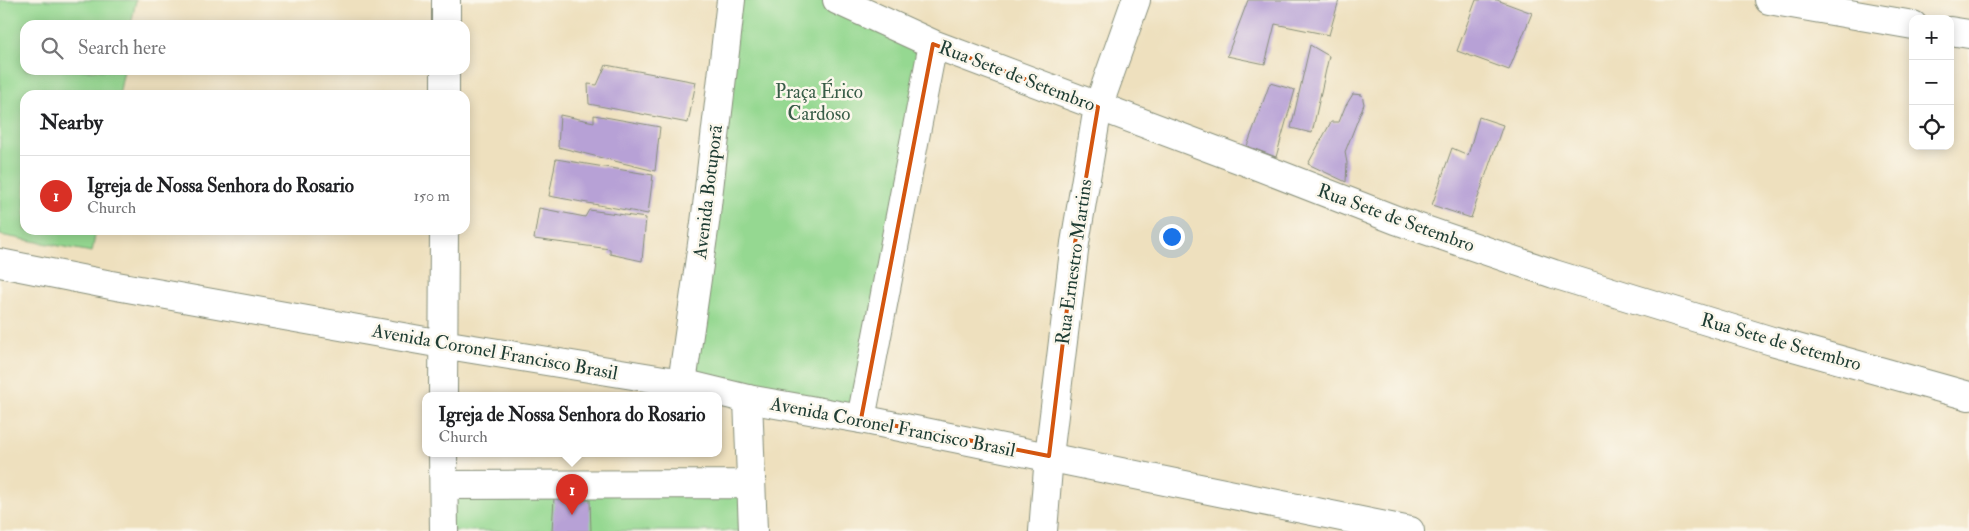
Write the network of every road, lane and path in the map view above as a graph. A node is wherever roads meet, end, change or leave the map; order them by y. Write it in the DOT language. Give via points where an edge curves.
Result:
graph roads {
  1 [pos="446,0"];
  2 [pos="731,0"];
  3 [pos="837,0"];
  4 [pos="1136,0"];
  5 [pos="1769,0"];
  6 [pos="446,20"];
  7 [pos="1909,24"];
  8 [pos="1954,32"];
  9 [pos="1969,34"];
  10 [pos="933,44"];
  11 [pos="446,75"];
  12 [pos="445,90"];
  13 [pos="1098,107"];
  14 [pos="444,235"];
  15 [pos="0,263"];
  16 [pos="442,344"];
  17 [pos="682,383"];
  18 [pos="443,392"];
  19 [pos="717,392"];
  20 [pos="722,393"];
  21 [pos="1969,396"];
  22 [pos="748,400"];
  23 [pos="861,419"];
  24 [pos="1049,456"];
  25 [pos="443,457"];
  26 [pos="750,484"];
  27 [pos="444,485"];
  28 [pos="444,531"];
  29 [pos="753,531"];
  30 [pos="1043,531"];
  31 [pos="1410,531"];
  1 -- 6 [label="street"];
  2 -- 17 [label="street, Avenida Botuporã" via="705,223"];
  3 -- 10 [label="street, Rua Sete de Setembro"];
  4 -- 13 [label="street, Rua Ernestro Martins"];
  5 -- 7 [label="street"];
  8 -- 9 [label="street"];
  10 -- 13 [label="street, Rua Sete de Setembro"];
  10 -- 23 [label="street"];
  11 -- 12 [label="street"];
  13 -- 21 [label="street, Rua Sete de Setembro" via="1396,220 1554,274 1772,341"];
  13 -- 24 [label="street, Rua Ernestro Martins" via="1075,243"];
  14 -- 16 [label="street"];
  15 -- 16 [label="street, Avenida Coronel Francisco Brasil"];
  16 -- 17 [label="street, Avenida Coronel Francisco Brasil"];
  16 -- 18 [label="street"];
  17 -- 19 [label="street, Avenida Coronel Francisco Brasil"];
  20 -- 22 [label="street, Avenida Coronel Francisco Brasil"];
  22 -- 23 [label="street, Avenida Coronel Francisco Brasil"];
  22 -- 26 [label="street"];
  23 -- 24 [label="street, Avenida Coronel Francisco Brasil"];
  24 -- 30 [label="street, Rua Ernestro Martins"];
  24 -- 31 [label="street, Avenida Coronel Francisco Brasil"];
  25 -- 27 [label="street"];
  26 -- 27 [label="street"];
  26 -- 29 [label="street"];
  27 -- 28 [label="street"];
}
